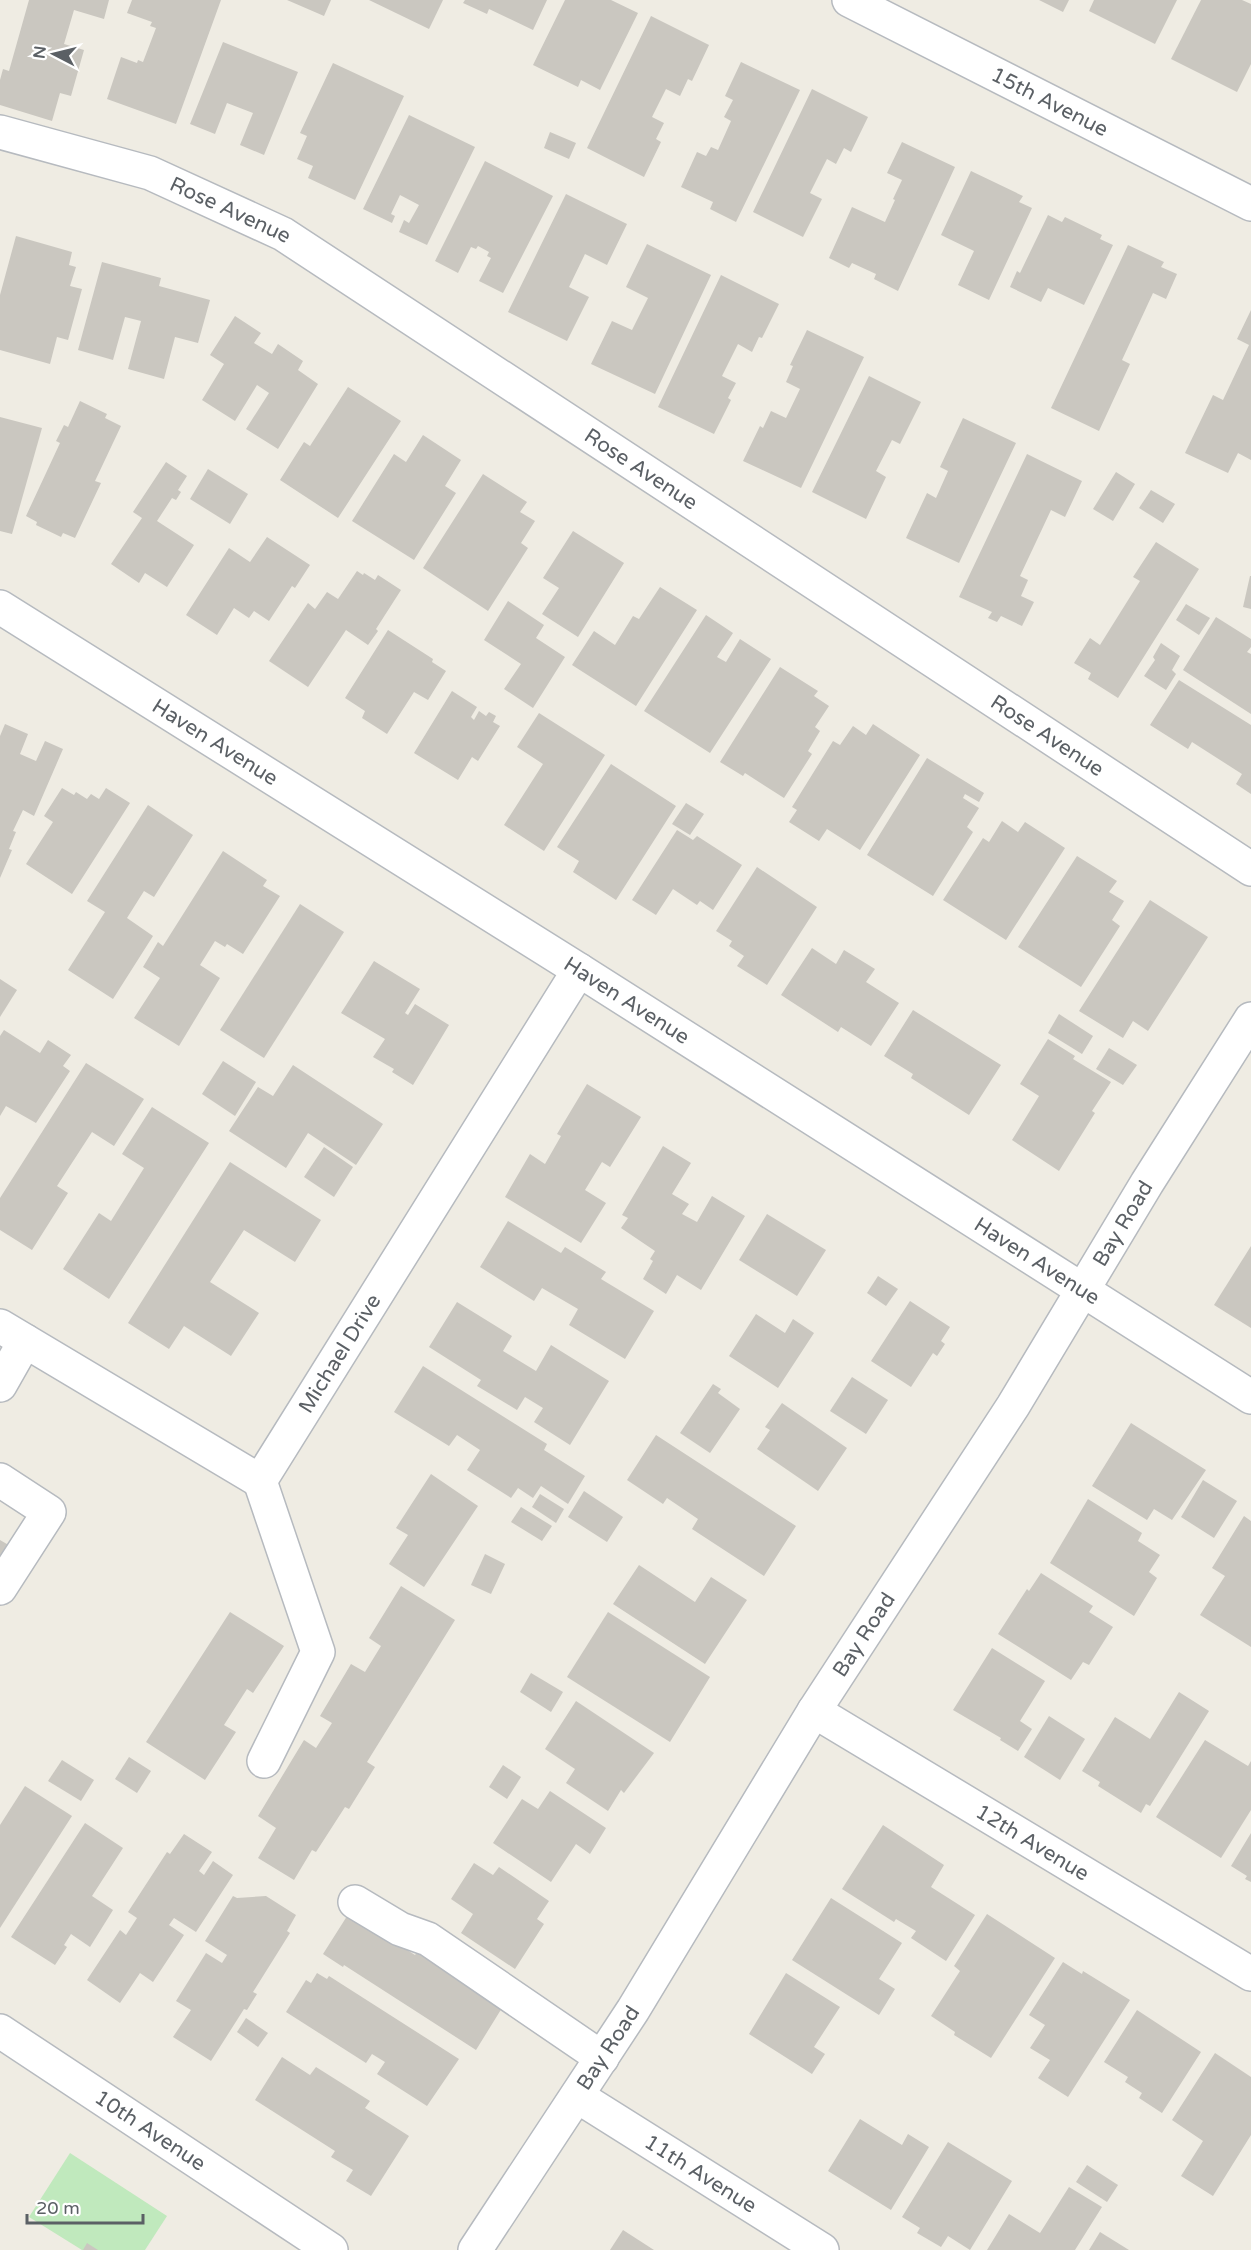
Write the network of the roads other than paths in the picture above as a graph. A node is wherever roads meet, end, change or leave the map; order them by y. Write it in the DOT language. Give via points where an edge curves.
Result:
graph roads {
  1 [pos="849,0"];
  2 [pos="0,132"];
  3 [pos="1251,204"];
  4 [pos="0,607"];
  5 [pos="1251,869"];
  6 [pos="579,970"];
  7 [pos="1251,1019"];
  8 [pos="1083,1291"];
  9 [pos="13,1333"];
  10 [pos="0,1385"];
  11 [pos="1251,1397"];
  12 [pos="0,1480"];
  13 [pos="260,1481"];
  14 [pos="0,1588"];
  15 [pos="814,1711"];
  16 [pos="264,1761"];
  17 [pos="356,1902"];
  18 [pos="1251,1974"];
  19 [pos="0,2031"];
  20 [pos="602,2058"];
  21 [pos="577,2096"];
  22 [pos="331,2250"];
  23 [pos="476,2250"];
  24 [pos="822,2250"];
  1 -- 3 [label="street, 15th Avenue"];
  2 -- 5 [label="street, Rose Avenue" via="150,173 283,234"];
  4 -- 6 [label="street, Haven Avenue"];
  6 -- 8 [label="street, Haven Avenue"];
  6 -- 13 [label="street, Michael Drive"];
  7 -- 8 [label="street, Bay Road"];
  8 -- 11 [label="street, Haven Avenue"];
  8 -- 15 [label="street, Bay Road" via="1014,1406"];
  9 -- 10 [label="street"];
  9 -- 13 [label="street"];
  12 -- 14 [label="street" via="49,1512"];
  13 -- 16 [label="street" via="318,1652"];
  15 -- 18 [label="street, 12th Avenue"];
  15 -- 20 [label="street, Bay Road"];
  17 -- 20 [label="street" via="400,1929 428,1939"];
  19 -- 22 [label="street, 10th Avenue"];
  20 -- 21 [label="street, Bay Road"];
  21 -- 23 [label="street, Bay Road"];
  21 -- 24 [label="street, 11th Avenue"];
}
